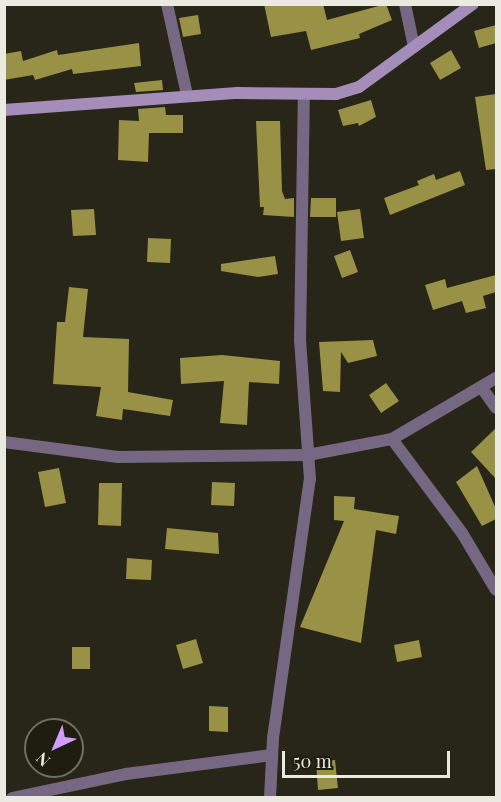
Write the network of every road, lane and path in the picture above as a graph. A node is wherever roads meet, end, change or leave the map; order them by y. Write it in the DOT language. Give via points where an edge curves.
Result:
graph roads {
  1 [pos="167,4"];
  2 [pos="405,4"];
  3 [pos="473,4"];
  4 [pos="414,47"];
  5 [pos="304,94"];
  6 [pos="187,95"];
  7 [pos="4,110"];
  8 [pos="496,378"];
  9 [pos="482,388"];
  10 [pos="496,408"];
  11 [pos="392,439"];
  12 [pos="4,442"];
  13 [pos="308,455"];
  14 [pos="496,590"];
  15 [pos="272,755"];
  16 [pos="12,798"];
  17 [pos="270,798"];
  1 -- 6 [label="street"];
  2 -- 4 [label="street"];
  3 -- 4 [label="street"];
  4 -- 5 [label="street" via="359,87 336,94"];
  5 -- 6 [label="street"];
  5 -- 13 [label="street" via="300,341"];
  6 -- 7 [label="street"];
  8 -- 9 [label="street"];
  9 -- 10 [label="street"];
  9 -- 11 [label="street"];
  11 -- 13 [label="street"];
  11 -- 14 [label="street" via="462,533"];
  12 -- 13 [label="street" via="118,457"];
  13 -- 15 [label="street" via="309,479"];
  15 -- 16 [label="street" via="126,774"];
  15 -- 17 [label="street"];
}
